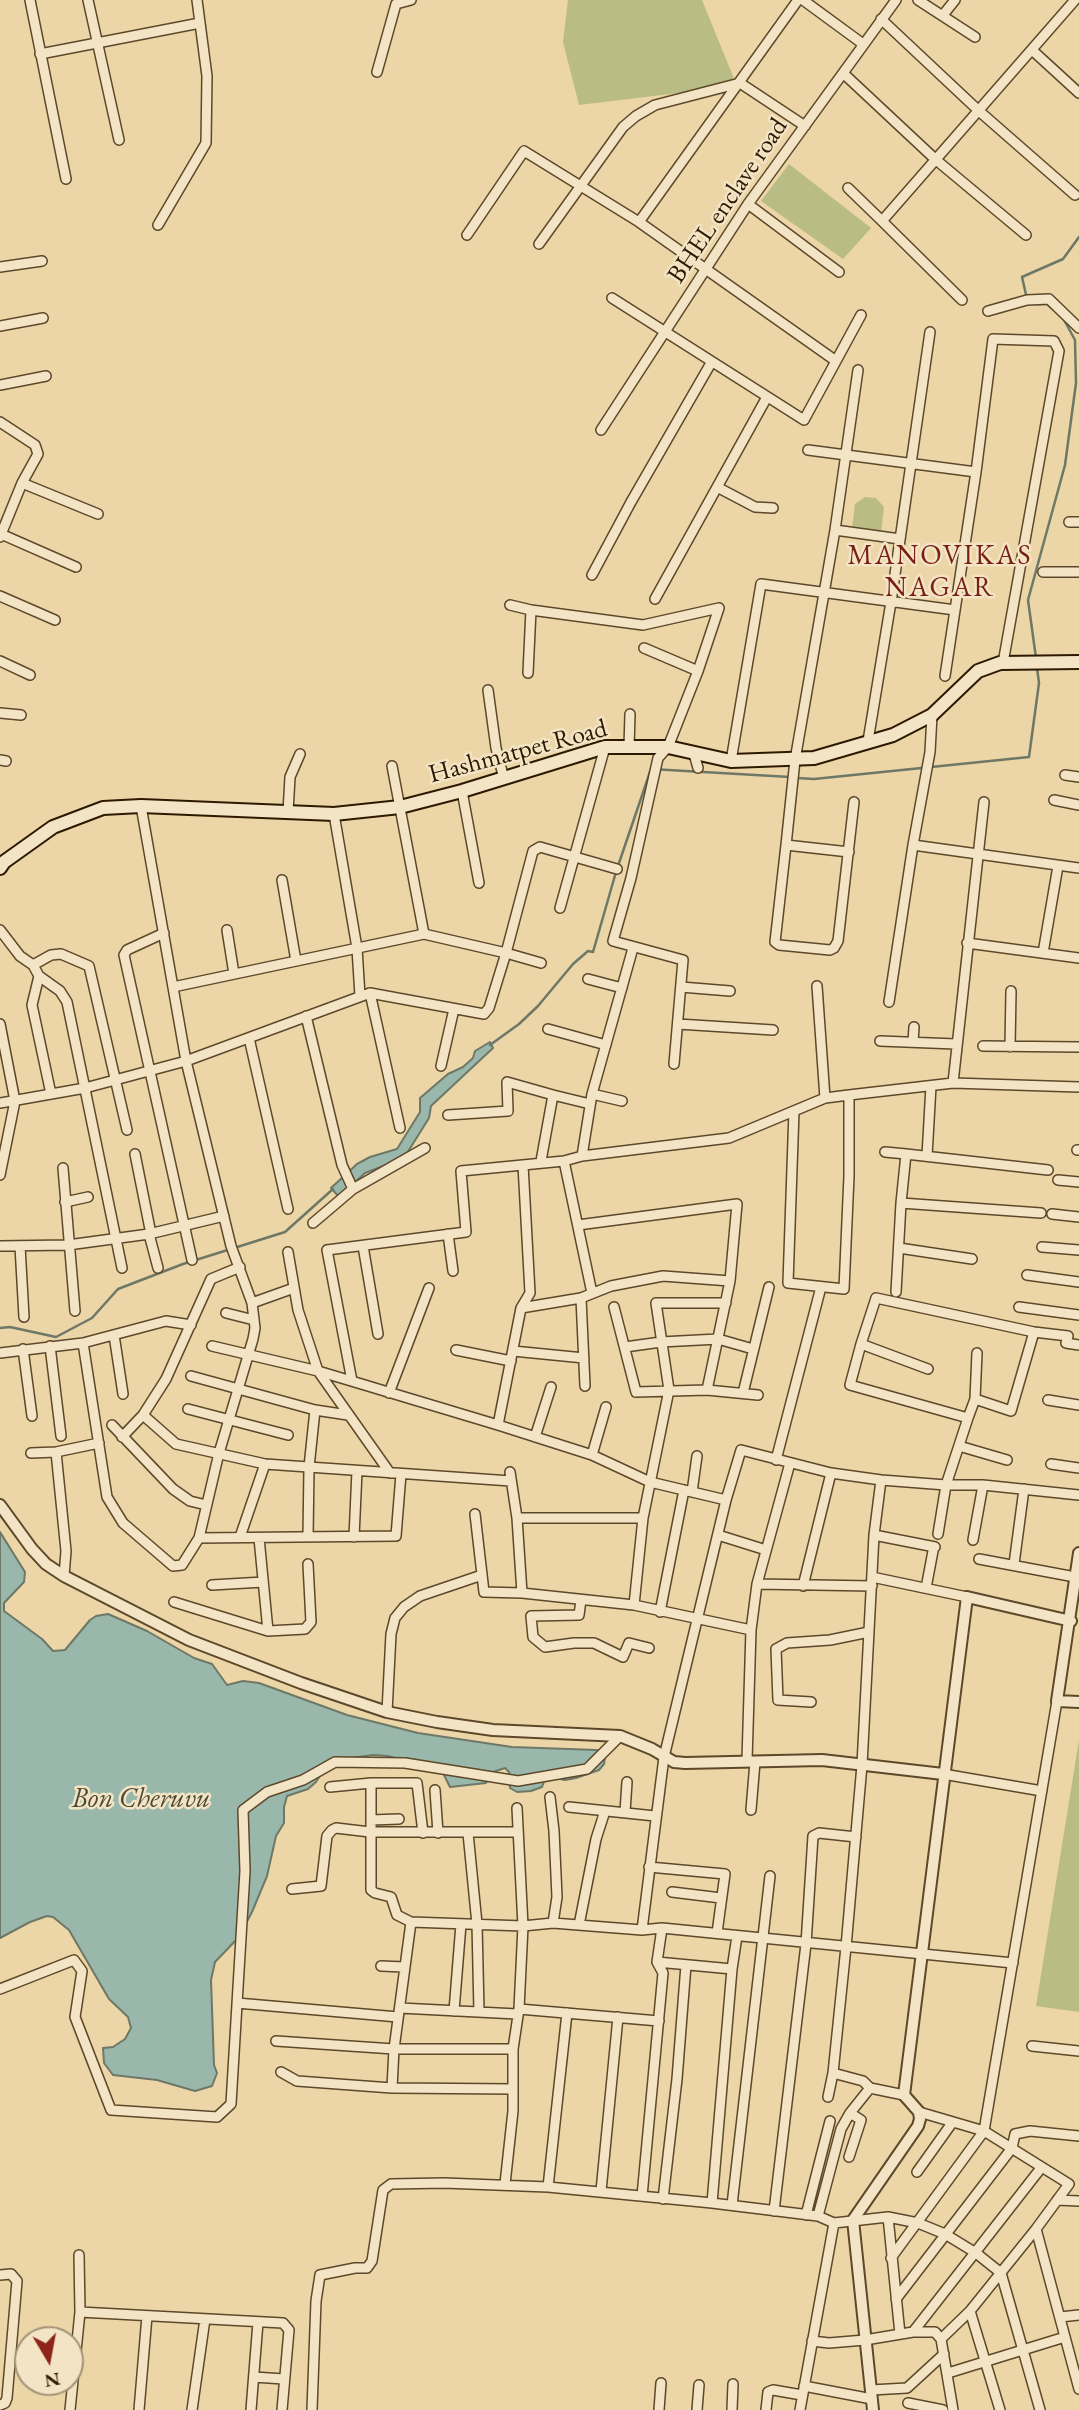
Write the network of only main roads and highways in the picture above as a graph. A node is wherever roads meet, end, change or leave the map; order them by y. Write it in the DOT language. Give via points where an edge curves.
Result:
graph roads {
  1 [pos="1079,662"];
  2 [pos="1,864"];
  1 -- 2 [label="main road, Hashmatpet Road" via="1009,663 978,671 932,715 893,735 794,766 731,761 667,747 605,747 400,807 334,814 103,808 53,827"];
}
